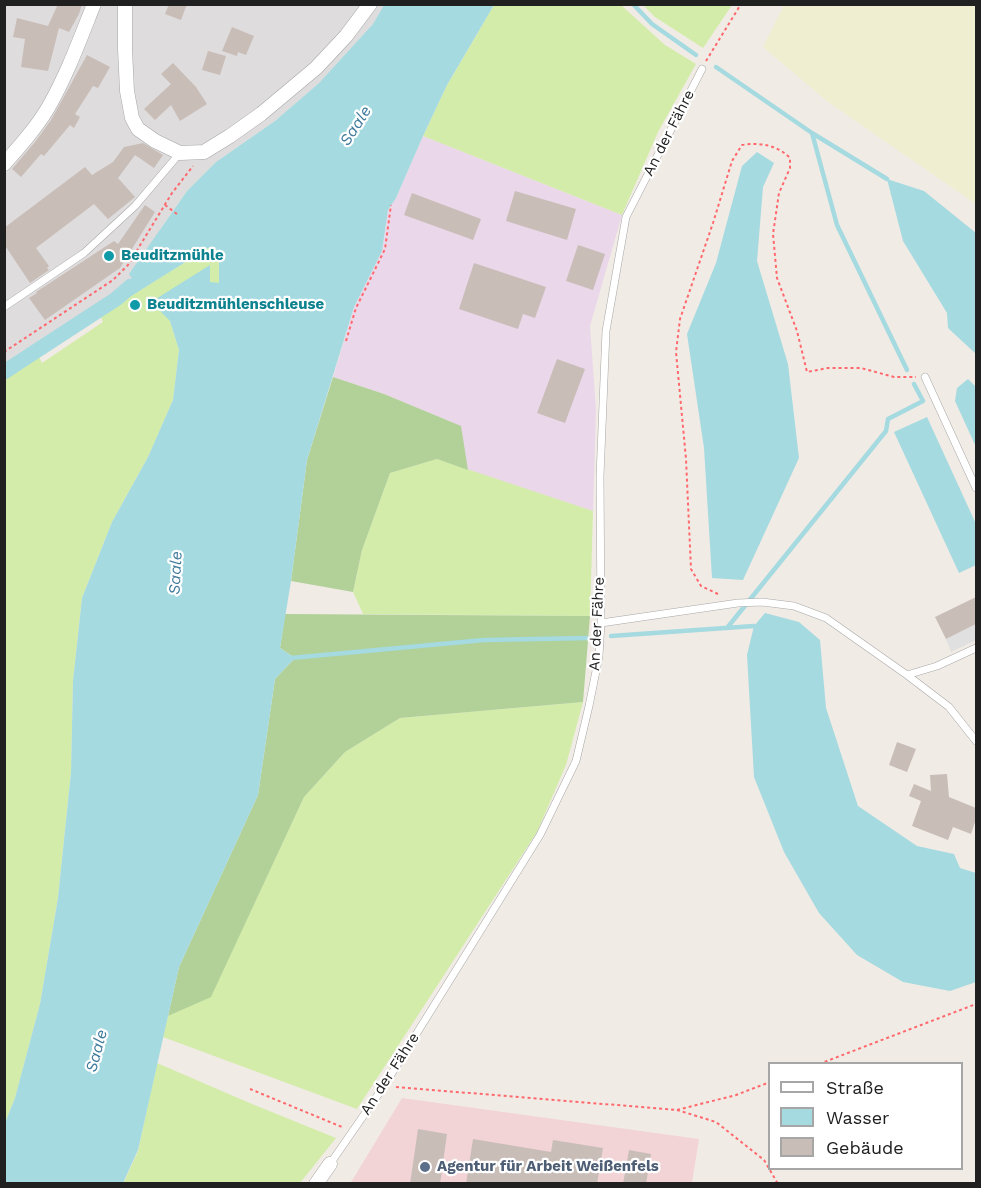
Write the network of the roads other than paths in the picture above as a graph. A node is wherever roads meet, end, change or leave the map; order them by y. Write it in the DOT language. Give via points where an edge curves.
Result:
graph roads {
  1 [pos="94,4"];
  2 [pos="125,4"];
  3 [pos="370,4"];
  4 [pos="702,69"];
  5 [pos="180,153"];
  6 [pos="4,164"];
  7 [pos="4,307"];
  8 [pos="925,377"];
  9 [pos="976,488"];
  10 [pos="601,622"];
  11 [pos="976,648"];
  12 [pos="907,675"];
  13 [pos="976,741"];
  14 [pos="330,1164"];
  15 [pos="316,1184"];
  1 -- 6 [label="street" via="48,108"];
  2 -- 5 [label="street" via="132,118 138,129"];
  3 -- 5 [label="street" via="316,69 261,114 204,152"];
  4 -- 10 [label="lane, An der Fähre" via="626,217 606,331 600,477"];
  5 -- 7 [label="lane" via="135,206 84,253"];
  8 -- 9 [label="lane"];
  10 -- 12 [label="lane" via="739,603 794,606 826,618"];
  10 -- 14 [label="lane, An der Fähre" via="599,656 576,761 540,836 384,1086"];
  11 -- 12 [label="lane"];
  12 -- 13 [label="lane" via="949,707"];
  14 -- 15 [label="street"];
}
